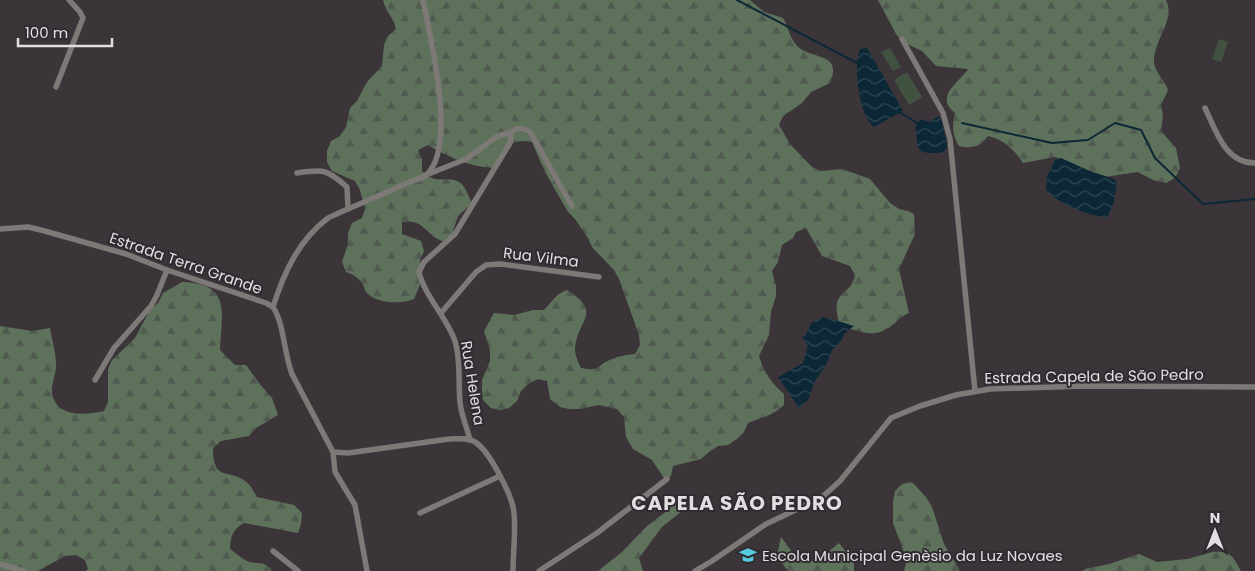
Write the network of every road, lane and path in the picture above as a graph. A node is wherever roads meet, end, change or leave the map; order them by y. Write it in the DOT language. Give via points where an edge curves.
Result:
graph roads {
  1 [pos="69,0"];
  2 [pos="423,0"];
  3 [pos="902,39"];
  4 [pos="56,87"];
  5 [pos="1205,108"];
  6 [pos="509,133"];
  7 [pos="1255,163"];
  8 [pos="297,173"];
  9 [pos="426,175"];
  10 [pos="572,206"];
  11 [pos="348,208"];
  12 [pos="0,229"];
  13 [pos="167,270"];
  14 [pos="599,277"];
  15 [pos="273,307"];
  16 [pos="441,313"];
  17 [pos="95,380"];
  18 [pos="1255,387"];
  19 [pos="974,391"];
  20 [pos="470,440"];
  21 [pos="333,452"];
  22 [pos="500,476"];
  23 [pos="667,479"];
  24 [pos="420,513"];
  25 [pos="273,551"];
  26 [pos="0,564"];
  27 [pos="700,570"];
  28 [pos="23,571"];
  29 [pos="298,571"];
  30 [pos="367,571"];
  31 [pos="513,571"];
  32 [pos="539,571"];
  1 -- 4 [label="street" via="83,18"];
  2 -- 9 [label="street" via="438,86 442,132 436,157"];
  3 -- 19 [label="street" via="943,114 950,139"];
  5 -- 7 [label="street" via="1232,156"];
  6 -- 9 [label="street, Estrada Terra Grande" via="498,136 466,159"];
  6 -- 10 [label="street" via="516,128 530,132"];
  6 -- 16 [label="street, Rua Helena" via="510,143 455,234 420,267 419,272"];
  8 -- 11 [label="street" via="327,172 347,187"];
  9 -- 11 [label="street, Estrada Terra Grande"];
  11 -- 15 [label="street, Estrada Terra Grande" via="318,225 304,241 283,277"];
  12 -- 13 [label="street, Estrada Terra Grande" via="41,230 126,254"];
  13 -- 15 [label="street, Estrada Terra Grande"];
  13 -- 17 [label="street" via="151,306 114,348"];
  14 -- 16 [label="street, Rua Vilma" via="486,265 476,272"];
  15 -- 21 [label="street" via="279,320 287,362"];
  16 -- 20 [label="street, Rua Helena" via="458,356 460,402"];
  18 -- 19 [label="street, Estrada Capela de São Pedro" via="1033,387"];
  19 -- 27 [label="street, Estrada Capela de São Pedro" via="891,418 840,481 821,498 766,524"];
  20 -- 21 [label="street" via="448,439 348,453"];
  20 -- 22 [label="street" via="483,449"];
  21 -- 30 [label="street" via="335,472 358,514"];
  22 -- 24 [label="street"];
  22 -- 31 [label="street" via="514,512"];
  23 -- 32 [label="street" via="597,533"];
  25 -- 29 [label="street"];
  26 -- 28 [label="street"];
}
